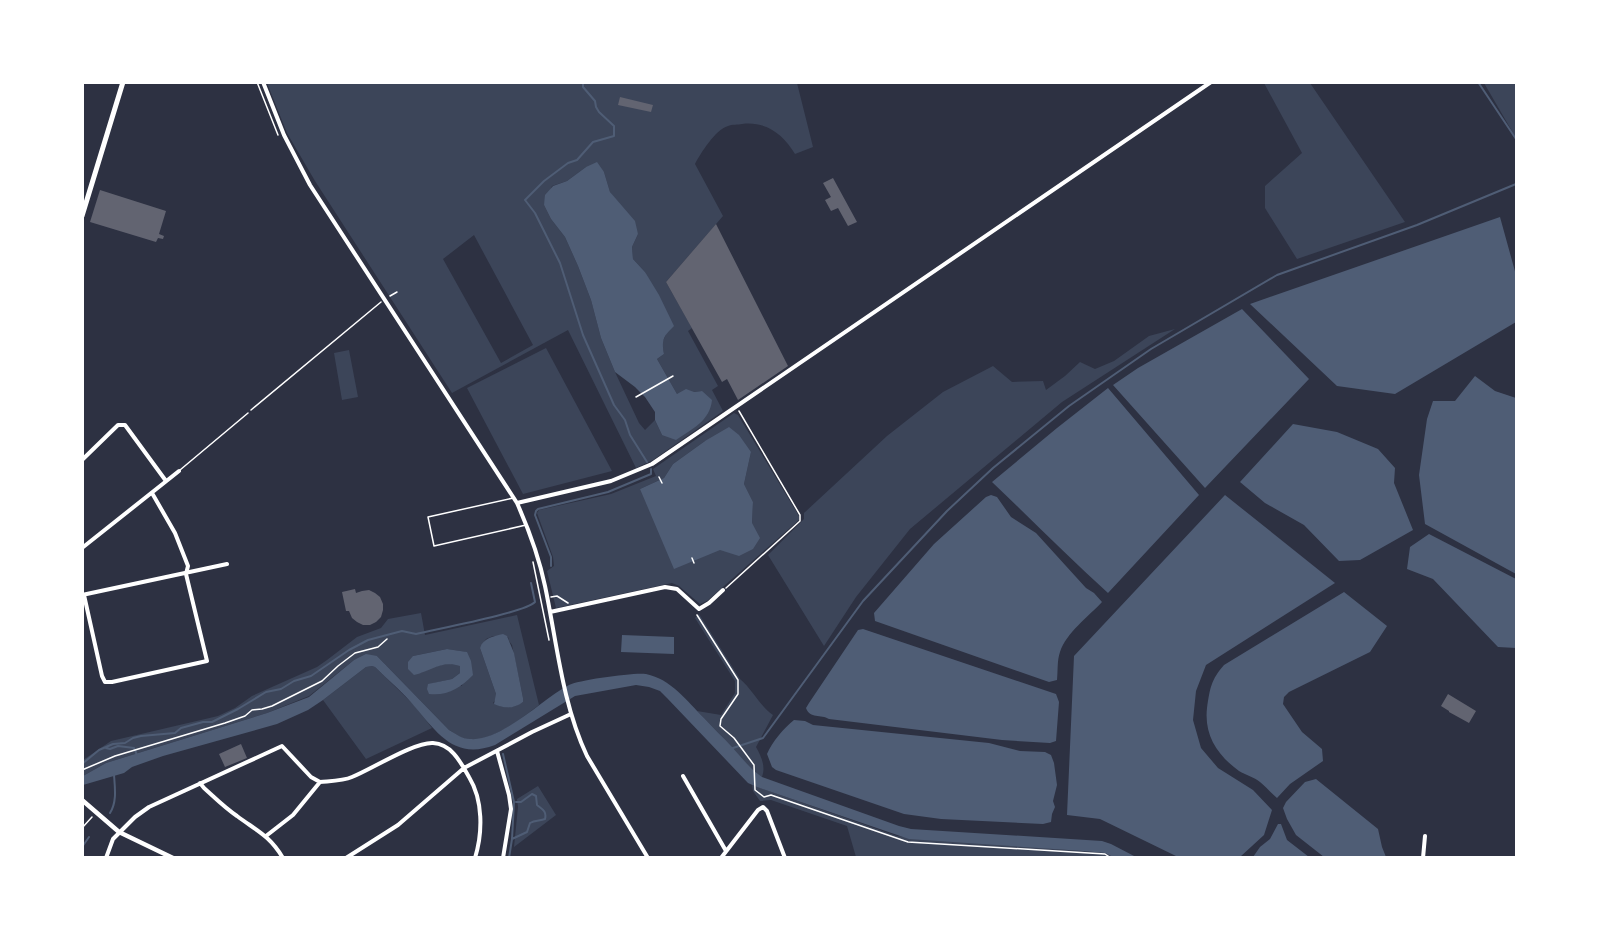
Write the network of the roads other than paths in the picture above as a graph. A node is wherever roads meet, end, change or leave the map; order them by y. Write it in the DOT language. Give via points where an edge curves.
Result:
graph roads {
  1 [pos="123,82"];
  2 [pos="262,82"];
  3 [pos="1211,82"];
  4 [pos="82,192"];
  5 [pos="89,194"];
  6 [pos="82,216"];
  7 [pos="248,413"];
  8 [pos="82,460"];
  9 [pos="179,471"];
  10 [pos="166,481"];
  11 [pos="152,493"];
  12 [pos="514,498"];
  13 [pos="517,503"];
  14 [pos="527,524"];
  15 [pos="82,548"];
  16 [pos="227,564"];
  17 [pos="186,574"];
  18 [pos="723,590"];
  19 [pos="83,595"];
  20 [pos="550,612"];
  21 [pos="569,715"];
  22 [pos="497,751"];
  23 [pos="464,768"];
  24 [pos="683,776"];
  25 [pos="320,782"];
  26 [pos="200,783"];
  27 [pos="82,800"];
  28 [pos="119,832"];
  29 [pos="266,836"];
  30 [pos="1425,836"];
  31 [pos="726,851"];
  32 [pos="172,857"];
  33 [pos="106,858"];
  34 [pos="283,858"];
  35 [pos="346,858"];
  36 [pos="475,858"];
  37 [pos="503,858"];
  38 [pos="648,858"];
  39 [pos="721,858"];
  40 [pos="785,858"];
  41 [pos="1423,858"];
  1 -- 5 [label="main road"];
  2 -- 12 [label="street" via="310,185"];
  3 -- 13 [label="street" via="652,464 611,481"];
  4 -- 5 [label="street"];
  5 -- 6 [label="main road"];
  7 -- 9 [label="lane"];
  8 -- 10 [label="street" via="118,425 125,425"];
  9 -- 10 [label="street"];
  10 -- 11 [label="street"];
  11 -- 15 [label="street"];
  11 -- 17 [label="street" via="175,532 188,566"];
  12 -- 13 [label="street"];
  12 -- 14 [label="lane" via="428,517 434,546"];
  13 -- 14 [label="street"];
  14 -- 20 [label="street"];
  16 -- 17 [label="street"];
  17 -- 19 [label="street"];
  17 -- 19 [label="street" via="207,661 112,682 105,682 102,676"];
  18 -- 20 [label="street" via="699,609 677,589 665,587"];
  20 -- 21 [label="street"];
  21 -- 22 [label="street"];
  21 -- 38 [label="street" via="587,756"];
  22 -- 23 [label="street"];
  22 -- 37 [label="street" via="511,809"];
  23 -- 25 [label="street" via="457,756 434,743 414,747 350,778"];
  23 -- 35 [label="street" via="398,825"];
  23 -- 36 [label="street" via="479,801"];
  24 -- 31 [label="street"];
  25 -- 26 [label="street" via="282,746"];
  25 -- 29 [label="street" via="293,814"];
  26 -- 28 [label="street" via="148,807"];
  26 -- 29 [label="street" via="235,815"];
  27 -- 28 [label="street"];
  28 -- 32 [label="street"];
  28 -- 33 [label="street"];
  29 -- 34 [label="street"];
  30 -- 41 [label="street"];
  31 -- 39 [label="street"];
  31 -- 40 [label="street" via="763,807"];
}
